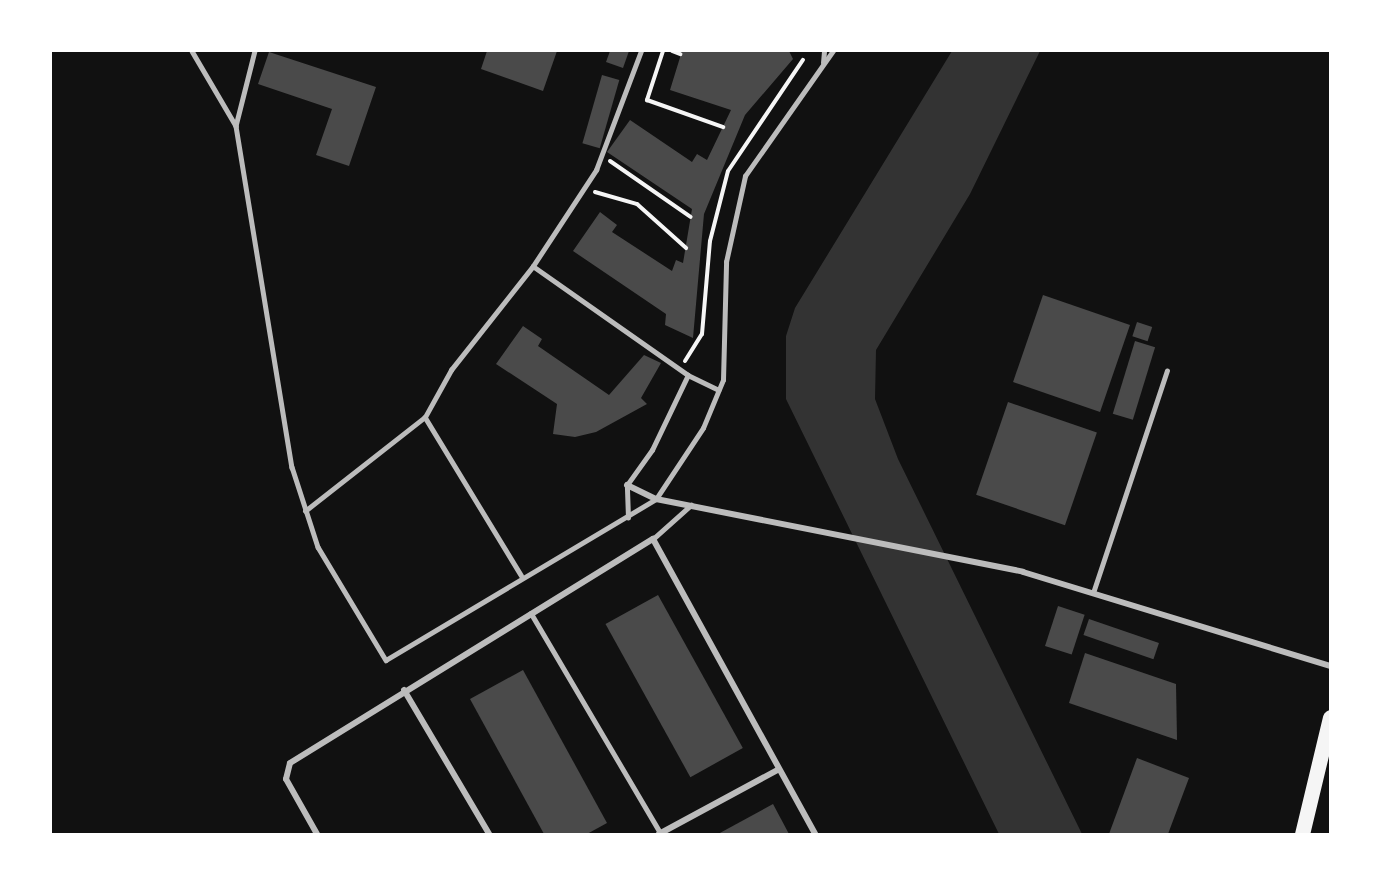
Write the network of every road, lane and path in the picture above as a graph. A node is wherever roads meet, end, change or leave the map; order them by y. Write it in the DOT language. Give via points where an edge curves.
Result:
graph roads {
  1 [pos="192,51"];
  2 [pos="255,51"];
  3 [pos="641,51"];
  4 [pos="663,51"];
  5 [pos="672,51"];
  6 [pos="824,51"];
  7 [pos="833,51"];
  8 [pos="680,54"];
  9 [pos="823,64"];
  10 [pos="236,126"];
  11 [pos="723,127"];
  12 [pos="603,155"];
  13 [pos="582,190"];
  14 [pos="691,217"];
  15 [pos="686,248"];
  16 [pos="533,266"];
  17 [pos="1167,371"];
  18 [pos="688,375"];
  19 [pos="718,390"];
  20 [pos="425,417"];
  21 [pos="627,485"];
  22 [pos="656,498"];
  23 [pos="691,505"];
  24 [pos="305,511"];
  25 [pos="628,518"];
  26 [pos="652,539"];
  27 [pos="521,575"];
  28 [pos="1093,593"];
  29 [pos="531,613"];
  30 [pos="1330,666"];
  31 [pos="404,690"];
  32 [pos="1330,717"];
  33 [pos="778,769"];
  34 [pos="317,834"];
  35 [pos="489,834"];
  36 [pos="660,834"];
  37 [pos="814,834"];
  38 [pos="1302,834"];
  1 -- 10 [label="lane"];
  2 -- 10 [label="lane"];
  3 -- 12 [label="lane"];
  4 -- 11 [label="path" via="647,100"];
  5 -- 8 [label="path"];
  6 -- 9 [label="lane"];
  7 -- 9 [label="lane"];
  9 -- 19 [label="lane" via="742,186 726,262"];
  10 -- 24 [label="lane" via="292,467"];
  12 -- 13 [label="lane"];
  12 -- 14 [label="path"];
  13 -- 15 [label="path" via="609,193 637,204"];
  13 -- 16 [label="lane"];
  16 -- 18 [label="lane"];
  16 -- 20 [label="lane" via="451,370"];
  17 -- 28 [label="lane"];
  18 -- 19 [label="lane"];
  18 -- 21 [label="lane" via="652,450"];
  19 -- 22 [label="lane" via="703,428"];
  20 -- 24 [label="lane"];
  20 -- 27 [label="lane"];
  21 -- 22 [label="street"];
  21 -- 25 [label="lane"];
  22 -- 23 [label="street"];
  22 -- 25 [label="lane"];
  23 -- 26 [label="lane"];
  23 -- 28 [label="street" via="1023,572"];
  24 -- 27 [label="lane" via="318,547 386,660"];
  25 -- 27 [label="lane"];
  26 -- 29 [label="street"];
  26 -- 33 [label="street"];
  28 -- 30 [label="street"];
  29 -- 31 [label="street"];
  29 -- 36 [label="lane"];
  31 -- 34 [label="street" via="319,750 290,763 286,779"];
  31 -- 35 [label="street"];
  32 -- 38 [label="main road"];
  33 -- 36 [label="street"];
  33 -- 37 [label="street"];
}
